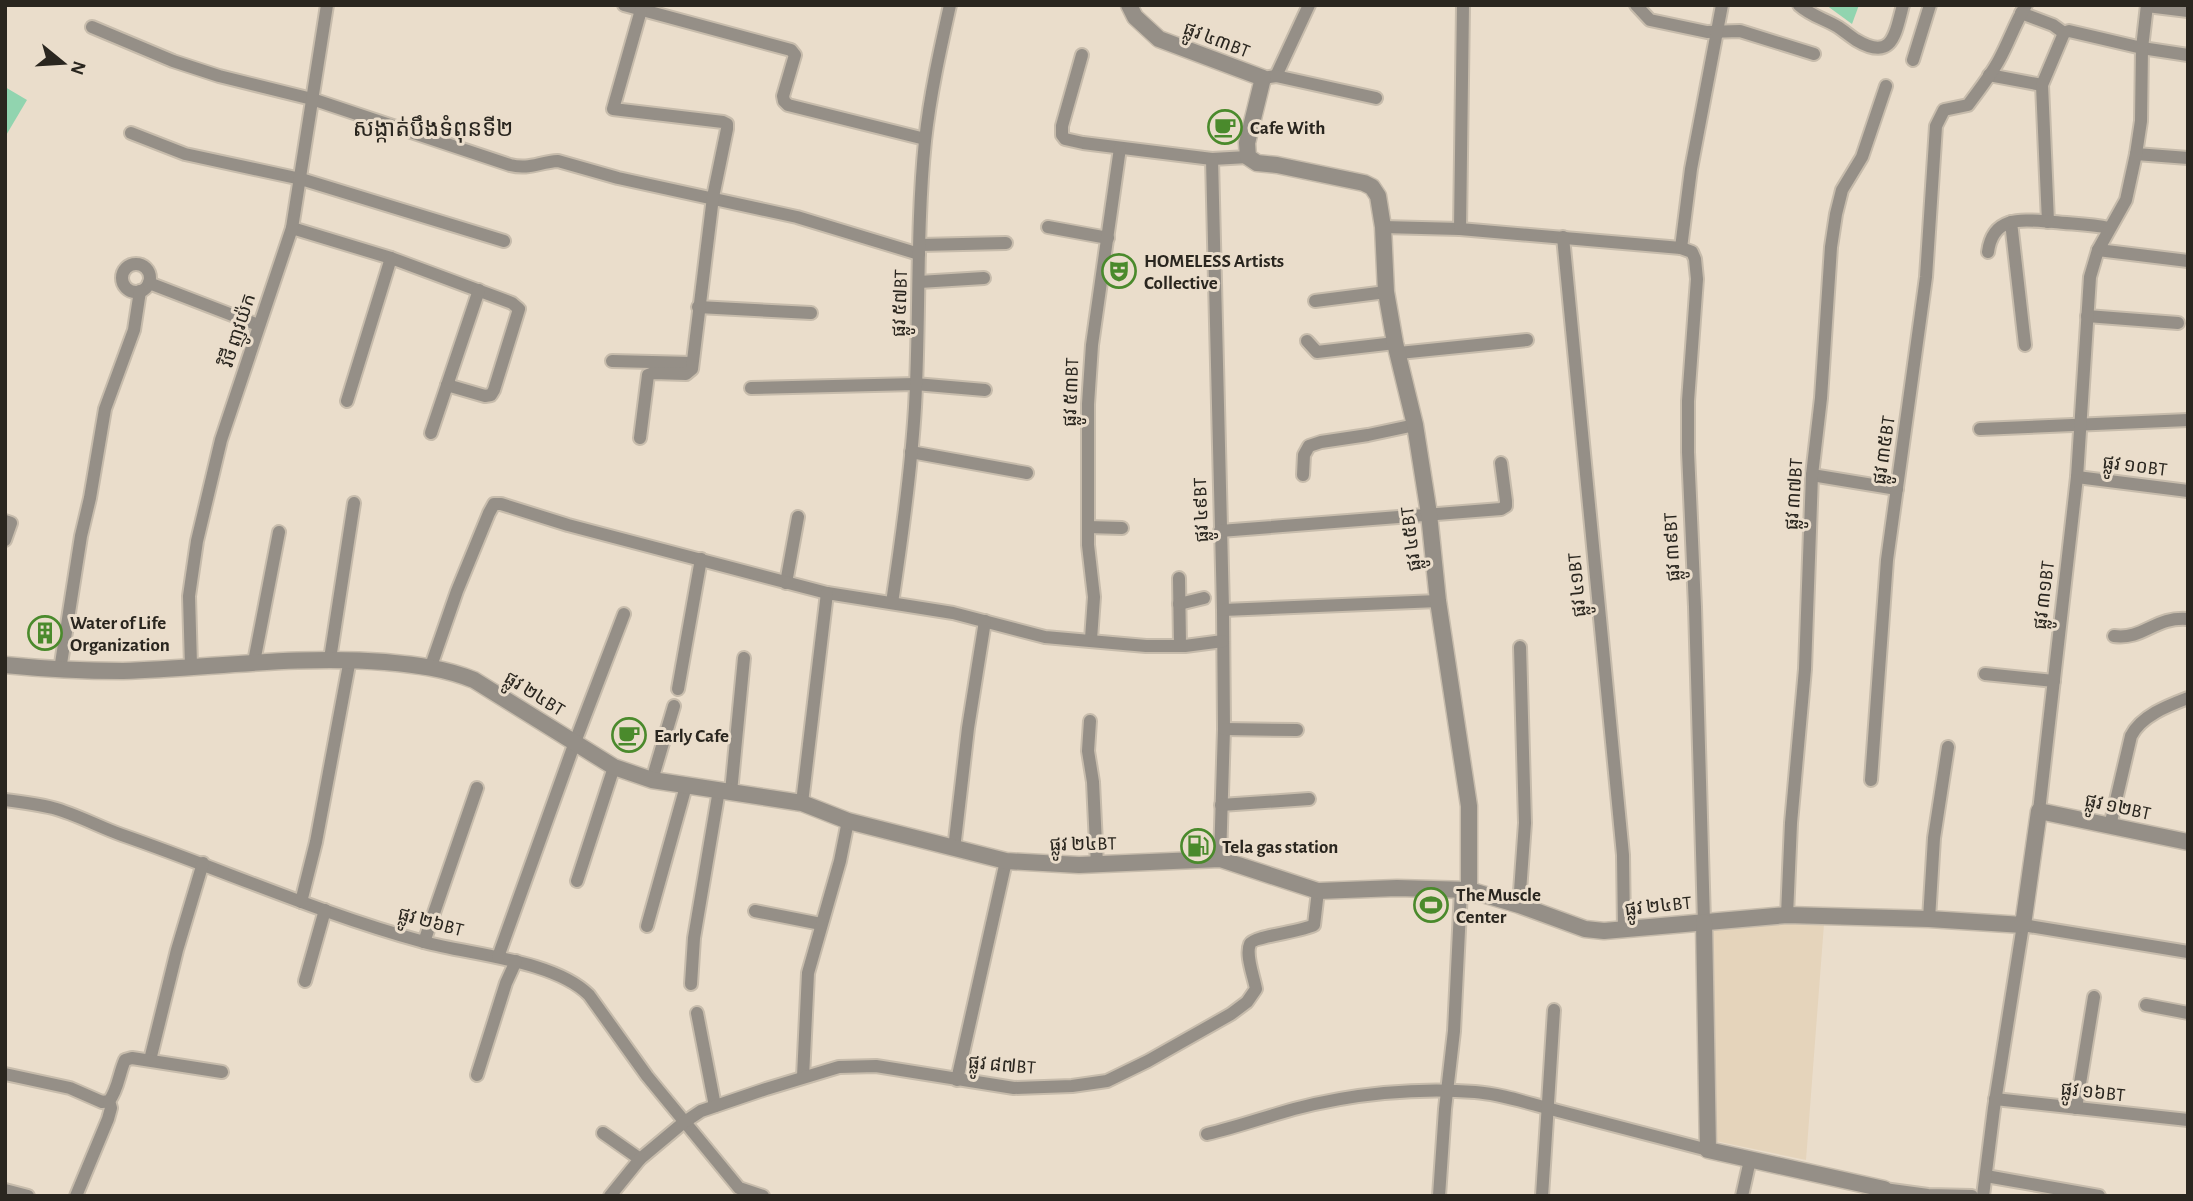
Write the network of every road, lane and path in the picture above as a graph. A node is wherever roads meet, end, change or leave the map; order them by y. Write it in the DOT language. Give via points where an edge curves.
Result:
graph roads {
  1 [pos="327,5"];
  2 [pos="624,5"];
  3 [pos="950,5"];
  4 [pos="1129,5"];
  5 [pos="1310,5"];
  6 [pos="1464,5"];
  7 [pos="1636,5"];
  8 [pos="1722,5"];
  9 [pos="1799,5"];
  10 [pos="1903,5"];
  11 [pos="1930,5"];
  12 [pos="2147,6"];
  13 [pos="2024,9"];
  14 [pos="641,10"];
  15 [pos="2188,11"];
  16 [pos="92,27"];
  17 [pos="2064,33"];
  18 [pos="1718,34"];
  19 [pos="2142,48"];
  20 [pos="1814,54"];
  21 [pos="2188,54"];
  22 [pos="1082,55"];
  23 [pos="1913,60"];
  24 [pos="1989,75"];
  25 [pos="1270,77"];
  26 [pos="2042,85"];
  27 [pos="1885,86"];
  28 [pos="1376,98"];
  29 [pos="312,99"];
  30 [pos="131,133"];
  31 [pos="925,139"];
  32 [pos="1120,148"];
  33 [pos="2136,154"];
  34 [pos="1248,157"];
  35 [pos="2188,158"];
  36 [pos="1212,159"];
  37 [pos="301,179"];
  38 [pos="713,197"];
  39 [pos="2011,222"];
  40 [pos="2048,222"];
  41 [pos="1048,227"];
  42 [pos="1383,227"];
  43 [pos="292,228"];
  44 [pos="2109,228"];
  45 [pos="1460,229"];
  46 [pos="1563,237"];
  47 [pos="1108,238"];
  48 [pos="504,241"];
  49 [pos="1006,243"];
  50 [pos="1681,248"];
  51 [pos="919,250"];
  52 [pos="2098,250"];
  53 [pos="1988,252"];
  54 [pos="391,258"];
  55 [pos="2188,261"];
  56 [pos="984,278"];
  57 [pos="919,282"];
  58 [pos="480,290"];
  59 [pos="1386,292"];
  60 [pos="1315,301"];
  61 [pos="698,307"];
  62 [pos="811,313"];
  63 [pos="2087,316"];
  64 [pos="2178,323"];
  65 [pos="258,325"];
  66 [pos="1527,340"];
  67 [pos="1307,341"];
  68 [pos="2025,345"];
  69 [pos="1397,348"];
  70 [pos="612,361"];
  71 [pos="692,363"];
  72 [pos="915,384"];
  73 [pos="446,385"];
  74 [pos="751,388"];
  75 [pos="985,390"];
  76 [pos="347,401"];
  77 [pos="2188,420"];
  78 [pos="2080,424"];
  79 [pos="1415,425"];
  80 [pos="1980,429"];
  81 [pos="431,433"];
  82 [pos="640,438"];
  83 [pos="911,452"];
  84 [pos="1501,463"];
  85 [pos="1027,472"];
  86 [pos="1303,475"];
  87 [pos="1812,475"];
  88 [pos="2077,477"];
  89 [pos="1897,489"];
  90 [pos="2188,491"];
  91 [pos="354,502"];
  92 [pos="1429,514"];
  93 [pos="798,517"];
  94 [pos="8,522"];
  95 [pos="1088,527"];
  96 [pos="1122,528"];
  97 [pos="1220,531"];
  98 [pos="279,533"];
  99 [pos="5,540"];
  100 [pos="701,559"];
  101 [pos="1179,578"];
  102 [pos="786,583"];
  103 [pos="827,593"];
  104 [pos="1204,598"];
  105 [pos="1438,601"];
  106 [pos="892,603"];
  107 [pos="1179,604"];
  108 [pos="1223,610"];
  109 [pos="624,614"];
  110 [pos="2188,619"];
  111 [pos="985,621"];
  112 [pos="2113,636"];
  113 [pos="1091,639"];
  114 [pos="1223,641"];
  115 [pos="1180,645"];
  116 [pos="1520,647"];
  117 [pos="330,659"];
  118 [pos="350,659"];
  119 [pos="744,659"];
  120 [pos="254,662"];
  121 [pos="5,665"];
  122 [pos="191,666"];
  123 [pos="431,666"];
  124 [pos="60,670"];
  125 [pos="1985,674"];
  126 [pos="2054,681"];
  127 [pos="678,690"];
  128 [pos="2188,698"];
  129 [pos="674,706"];
  130 [pos="1090,722"];
  131 [pos="1224,729"];
  132 [pos="1297,730"];
  133 [pos="575,742"];
  134 [pos="1948,747"];
  135 [pos="614,767"];
  136 [pos="652,780"];
  137 [pos="1871,780"];
  138 [pos="686,786"];
  139 [pos="477,788"];
  140 [pos="725,791"];
  141 [pos="1309,799"];
  142 [pos="5,800"];
  143 [pos="802,803"];
  144 [pos="1221,805"];
  145 [pos="2039,811"];
  146 [pos="848,821"];
  147 [pos="2110,826"];
  148 [pos="2188,842"];
  149 [pos="954,849"];
  150 [pos="1220,859"];
  151 [pos="1006,861"];
  152 [pos="203,863"];
  153 [pos="1097,864"];
  154 [pos="577,881"];
  155 [pos="1465,890"];
  156 [pos="1318,891"];
  157 [pos="301,902"];
  158 [pos="1519,905"];
  159 [pos="325,910"];
  160 [pos="755,911"];
  161 [pos="1787,915"];
  162 [pos="1929,919"];
  163 [pos="1704,922"];
  164 [pos="821,924"];
  165 [pos="2023,925"];
  166 [pos="647,926"];
  167 [pos="1624,930"];
  168 [pos="424,942"];
  169 [pos="2188,952"];
  170 [pos="498,957"];
  171 [pos="516,961"];
  172 [pos="305,981"];
  173 [pos="691,984"];
  174 [pos="2094,997"];
  175 [pos="2146,1005"];
  176 [pos="1555,1010"];
  177 [pos="698,1013"];
  178 [pos="2188,1013"];
  179 [pos="150,1060"];
  180 [pos="222,1072"];
  181 [pos="5,1074"];
  182 [pos="477,1075"];
  183 [pos="803,1077"];
  184 [pos="957,1080"];
  185 [pos="1447,1091"];
  186 [pos="1995,1099"];
  187 [pos="109,1101"];
  188 [pos="715,1106"];
  189 [pos="1547,1108"];
  190 [pos="2076,1108"];
  191 [pos="2188,1120"];
  192 [pos="683,1123"];
  193 [pos="603,1133"];
  194 [pos="1207,1134"];
  195 [pos="1708,1150"];
  196 [pos="640,1159"];
  197 [pos="1750,1160"];
  198 [pos="1986,1176"];
  199 [pos="5,1190"];
  200 [pos="735,1192"];
  201 [pos="1884,1192"];
  202 [pos="27,1196"];
  203 [pos="76,1196"];
  204 [pos="610,1196"];
  205 [pos="763,1196"];
  206 [pos="1439,1196"];
  207 [pos="1542,1196"];
  208 [pos="1742,1196"];
  209 [pos="1972,1196"];
  210 [pos="1983,1196"];
  211 [pos="2099,1196"];
  1 -- 29 [label="street, វិថី ញូវយ៉ក"];
  2 -- 14 [label="street"];
  3 -- 31 [label="street, ផ្លូវ ៥៧BT"];
  4 -- 25 [label="street, ផ្លូវ ៤៣BT" via="1159,39"];
  5 -- 25 [label="street"];
  6 -- 45 [label="street"];
  7 -- 18 [label="street" via="1650,20"];
  8 -- 18 [label="street"];
  9 -- 10 [label="street" via="1873,49 1885,48 1894,39"];
  11 -- 23 [label="street"];
  12 -- 15 [label="street"];
  12 -- 19 [label="street, ផ្លូវ ៣១BT"];
  13 -- 17 [label="street"];
  13 -- 24 [label="street"];
  14 -- 31 [label="street" via="792,50 795,54 783,96 788,105"];
  14 -- 38 [label="street" via="613,109 727,124"];
  16 -- 29 [label="street" via="173,61"];
  17 -- 19 [label="street"];
  17 -- 26 [label="street"];
  18 -- 20 [label="street" via="1740,31"];
  18 -- 50 [label="street" via="1691,169"];
  19 -- 21 [label="street"];
  19 -- 33 [label="street, ផ្លូវ ៣១BT"];
  22 -- 32 [label="street" via="1062,135"];
  24 -- 26 [label="street"];
  24 -- 89 [label="street, ផ្លូវ ៣៥BT" via="1968,105 1944,110 1936,126 1926,277"];
  25 -- 28 [label="street"];
  25 -- 34 [label="street, ផ្លូវ ៤៣BT" via="1247,143"];
  26 -- 40 [label="street"];
  27 -- 87 [label="street, ផ្លូវ ៣៧BT" via="1862,157 1842,190 1836,214"];
  29 -- 37 [label="street, វិថី ញូវយ៉ក"];
  29 -- 38 [label="street" via="518,167 558,161"];
  30 -- 37 [label="street" via="185,153"];
  31 -- 51 [label="street, ផ្លូវ ៥៧BT"];
  32 -- 36 [label="street"];
  32 -- 47 [label="street, ផ្លូវ ៥៣BT"];
  33 -- 35 [label="street"];
  33 -- 44 [label="street, ផ្លូវ ៣១BT" via="2126,200"];
  34 -- 36 [label="street"];
  34 -- 42 [label="street, ផ្លូវ ៤៥BT" via="1257,163 1372,187"];
  36 -- 97 [label="street, ផ្លូវ ៤៩BT"];
  37 -- 43 [label="street, វិថី ញូវយ៉ក"];
  37 -- 48 [label="street"];
  38 -- 51 [label="street"];
  38 -- 61 [label="street"];
  39 -- 40 [label="street"];
  39 -- 53 [label="street" via="1997,229"];
  39 -- 68 [label="street"];
  40 -- 44 [label="street"];
  41 -- 47 [label="street"];
  42 -- 45 [label="street"];
  42 -- 59 [label="street, ផ្លូវ ៤៥BT"];
  43 -- 54 [label="street"];
  43 -- 65 [label="street, វិថី ញូវយ៉ក"];
  44 -- 52 [label="street, ផ្លូវ ៣១BT"];
  45 -- 46 [label="street"];
  46 -- 50 [label="street"];
  46 -- 167 [label="street, ផ្លូវ ៤១BT" via="1623,855"];
  47 -- 95 [label="street, ផ្លូវ ៥៣BT" via="1092,345"];
  49 -- 51 [label="street"];
  50 -- 163 [label="street, ផ្លូវ ៣៩BT" via="1692,252 1697,279 1688,452"];
  51 -- 57 [label="street, ផ្លូវ ៥៧BT"];
  52 -- 55 [label="street"];
  52 -- 63 [label="street, ផ្លូវ ៣១BT"];
  54 -- 58 [label="street"];
  54 -- 76 [label="street"];
  56 -- 57 [label="street"];
  57 -- 72 [label="street, ផ្លូវ ៥៧BT"];
  58 -- 73 [label="street"];
  58 -- 73 [label="street" via="519,309 495,390 485,396"];
  59 -- 60 [label="street"];
  59 -- 69 [label="street, ផ្លូវ ៤៥BT"];
  61 -- 62 [label="street"];
  61 -- 71 [label="street"];
  63 -- 64 [label="street"];
  63 -- 78 [label="street, ផ្លូវ ៣១BT"];
  65 -- 122 [label="street, វិថី ញូវយ៉ក" via="221,440 197,541 189,596"];
  65 -- 124 [label="street" via="144,287 134,330 105,409"];
  66 -- 69 [label="street"];
  67 -- 69 [label="street" via="1317,352"];
  69 -- 79 [label="street, ផ្លូវ ៤៥BT"];
  70 -- 71 [label="street"];
  71 -- 82 [label="street" via="686,374 648,375"];
  72 -- 74 [label="street"];
  72 -- 75 [label="street"];
  72 -- 83 [label="street, ផ្លូវ ៥៧BT"];
  73 -- 81 [label="street"];
  77 -- 78 [label="street"];
  78 -- 80 [label="street"];
  78 -- 88 [label="street, ផ្លូវ ៣១BT"];
  79 -- 86 [label="street" via="1309,446"];
  79 -- 92 [label="street, ផ្លូវ ៤៥BT"];
  83 -- 85 [label="street"];
  83 -- 106 [label="street, ផ្លូវ ៥៧BT"];
  84 -- 92 [label="street" via="1504,508"];
  87 -- 89 [label="street"];
  87 -- 161 [label="street, ផ្លូវ ៣៧BT" via="1805,669"];
  88 -- 90 [label="street, ផ្លូវ ១០BT"];
  88 -- 126 [label="street, ផ្លូវ ៣១BT"];
  89 -- 137 [label="street, ផ្លូវ ៣៥BT" via="1887,560"];
  91 -- 117 [label="street"];
  92 -- 97 [label="street"];
  92 -- 105 [label="street, ផ្លូវ ៤៥BT"];
  93 -- 102 [label="street"];
  94 -- 99 [label="street"];
  95 -- 96 [label="street"];
  95 -- 113 [label="street, ផ្លូវ ៥៣BT" via="1094,597"];
  97 -- 108 [label="street, ផ្លូវ ៤៩BT"];
  98 -- 120 [label="street"];
  100 -- 102 [label="street"];
  100 -- 123 [label="street" via="494,504"];
  100 -- 127 [label="street"];
  101 -- 107 [label="street"];
  102 -- 103 [label="street"];
  103 -- 106 [label="street"];
  103 -- 143 [label="street"];
  104 -- 107 [label="street"];
  105 -- 108 [label="street"];
  105 -- 155 [label="street, ផ្លូវ ៤៥BT" via="1469,806"];
  106 -- 111 [label="street"];
  107 -- 115 [label="street"];
  108 -- 114 [label="street, ផ្លូវ ៤៩BT"];
  109 -- 133 [label="street"];
  110 -- 112 [label="street" via="2153,624 2136,636"];
  111 -- 113 [label="street" via="1045,637"];
  111 -- 149 [label="street"];
  113 -- 115 [label="street"];
  114 -- 115 [label="street"];
  114 -- 131 [label="street, ផ្លូវ ៤៩BT"];
  116 -- 158 [label="street" via="1525,824"];
  117 -- 118 [label="street, ផ្លូវ ២៤BT"];
  117 -- 120 [label="street, ផ្លូវ ២៤BT"];
  118 -- 123 [label="street, ផ្លូវ ២៤BT"];
  118 -- 157 [label="street"];
  119 -- 140 [label="street"];
  120 -- 122 [label="street, ផ្លូវ ២៤BT"];
  121 -- 124 [label="street, ផ្លូវ ២៤BT"];
  122 -- 124 [label="street, ផ្លូវ ២៤BT"];
  123 -- 133 [label="street, ផ្លូវ ២៤BT" via="474,680"];
  125 -- 126 [label="street"];
  126 -- 145 [label="street, ផ្លូវ ៣១BT"];
  128 -- 147 [label="street" via="2137,724"];
  129 -- 136 [label="street"];
  130 -- 153 [label="street"];
  131 -- 132 [label="street"];
  131 -- 144 [label="street, ផ្លូវ ៤៩BT"];
  133 -- 135 [label="street, ផ្លូវ ២៤BT"];
  133 -- 170 [label="street"];
  134 -- 162 [label="street" via="1934,838"];
  135 -- 136 [label="street, ផ្លូវ ២៤BT"];
  135 -- 154 [label="street"];
  136 -- 138 [label="street, ផ្លូវ ២៤BT"];
  138 -- 140 [label="street, ផ្លូវ ២៤BT"];
  138 -- 166 [label="street"];
  139 -- 168 [label="street"];
  140 -- 143 [label="street, ផ្លូវ ២៤BT"];
  140 -- 173 [label="street" via="694,938"];
  141 -- 144 [label="street"];
  142 -- 152 [label="street, ផ្លូវ ២៦BT" via="56,808"];
  143 -- 146 [label="street, ផ្លូវ ២៤BT"];
  144 -- 150 [label="street, ផ្លូវ ៤៩BT"];
  145 -- 147 [label="street, ផ្លូវ ១២BT"];
  145 -- 165 [label="street, ផ្លូវ ៣១BT"];
  146 -- 149 [label="street, ផ្លូវ ២៤BT"];
  146 -- 164 [label="street"];
  147 -- 148 [label="street, ផ្លូវ ១២BT"];
  149 -- 151 [label="street, ផ្លូវ ២៤BT"];
  150 -- 153 [label="street, ផ្លូវ ២៤BT"];
  150 -- 156 [label="street, ផ្លូវ ២៤BT"];
  151 -- 153 [label="street, ផ្លូវ ២៤BT"];
  151 -- 184 [label="street"];
  152 -- 157 [label="street, ផ្លូវ ២៦BT"];
  152 -- 179 [label="street"];
  155 -- 156 [label="street, ផ្លូវ ២៤BT"];
  155 -- 158 [label="street, ផ្លូវ ២៤BT"];
  155 -- 185 [label="street"];
  156 -- 184 [label="street, ផ្លូវ ៨៧BT" via="1314,925 1251,941 1256,989 1247,1002 1148,1061 1107,1081 1072,1086 1014,1088"];
  157 -- 159 [label="street, ផ្លូវ ២៦BT"];
  158 -- 167 [label="street, ផ្លូវ ២៤BT" via="1586,929"];
  159 -- 168 [label="street, ផ្លូវ ២៦BT"];
  159 -- 172 [label="street"];
  160 -- 164 [label="street"];
  161 -- 162 [label="street, ផ្លូវ ២៤BT"];
  161 -- 163 [label="street, ផ្លូវ ២៤BT"];
  162 -- 165 [label="street, ផ្លូវ ២៤BT"];
  163 -- 167 [label="street, ផ្លូវ ២៤BT"];
  163 -- 195 [label="street, ផ្លូវ ៣៩BT"];
  164 -- 183 [label="street" via="808,973"];
  165 -- 169 [label="street, ផ្លូវ ២៤BT"];
  165 -- 186 [label="street, ផ្លូវ ៣១BT"];
  168 -- 170 [label="street, ផ្លូវ ២៦BT"];
  170 -- 171 [label="street, ផ្លូវ ២៦BT"];
  171 -- 182 [label="street"];
  171 -- 192 [label="street, ផ្លូវ ២៦BT" via="577,983"];
  174 -- 190 [label="street"];
  175 -- 178 [label="street"];
  176 -- 189 [label="street"];
  177 -- 188 [label="street"];
  179 -- 180 [label="street"];
  179 -- 187 [label="street" via="125,1060"];
  181 -- 187 [label="street"];
  183 -- 184 [label="street, ផ្លូវ ៨៧BT" via="839,1067 876,1066"];
  183 -- 188 [label="street, ផ្លូវ ៨៧BT"];
  185 -- 189 [label="street" via="1501,1096"];
  185 -- 194 [label="street" via="1339,1100"];
  185 -- 206 [label="street"];
  186 -- 190 [label="street, ផ្លូវ ១៦BT"];
  186 -- 198 [label="street, ផ្លូវ ៣១BT"];
  187 -- 203 [label="street" via="108,1119"];
  188 -- 192 [label="street, ផ្លូវ ៨៧BT"];
  189 -- 195 [label="street"];
  189 -- 207 [label="street"];
  190 -- 191 [label="street, ផ្លូវ ១៦BT"];
  192 -- 196 [label="street, ផ្លូវ ៨៧BT"];
  192 -- 200 [label="street, ផ្លូវ ២៦BT"];
  193 -- 196 [label="street"];
  195 -- 197 [label="street"];
  196 -- 204 [label="street, ផ្លូវ ៨៧BT"];
  197 -- 201 [label="street"];
  197 -- 208 [label="street"];
  198 -- 210 [label="street, ផ្លូវ ៣១BT"];
  198 -- 211 [label="street"];
  199 -- 202 [label="street"];
  200 -- 205 [label="street, ផ្លូវ ២៦BT"];
  201 -- 209 [label="street"];
}
